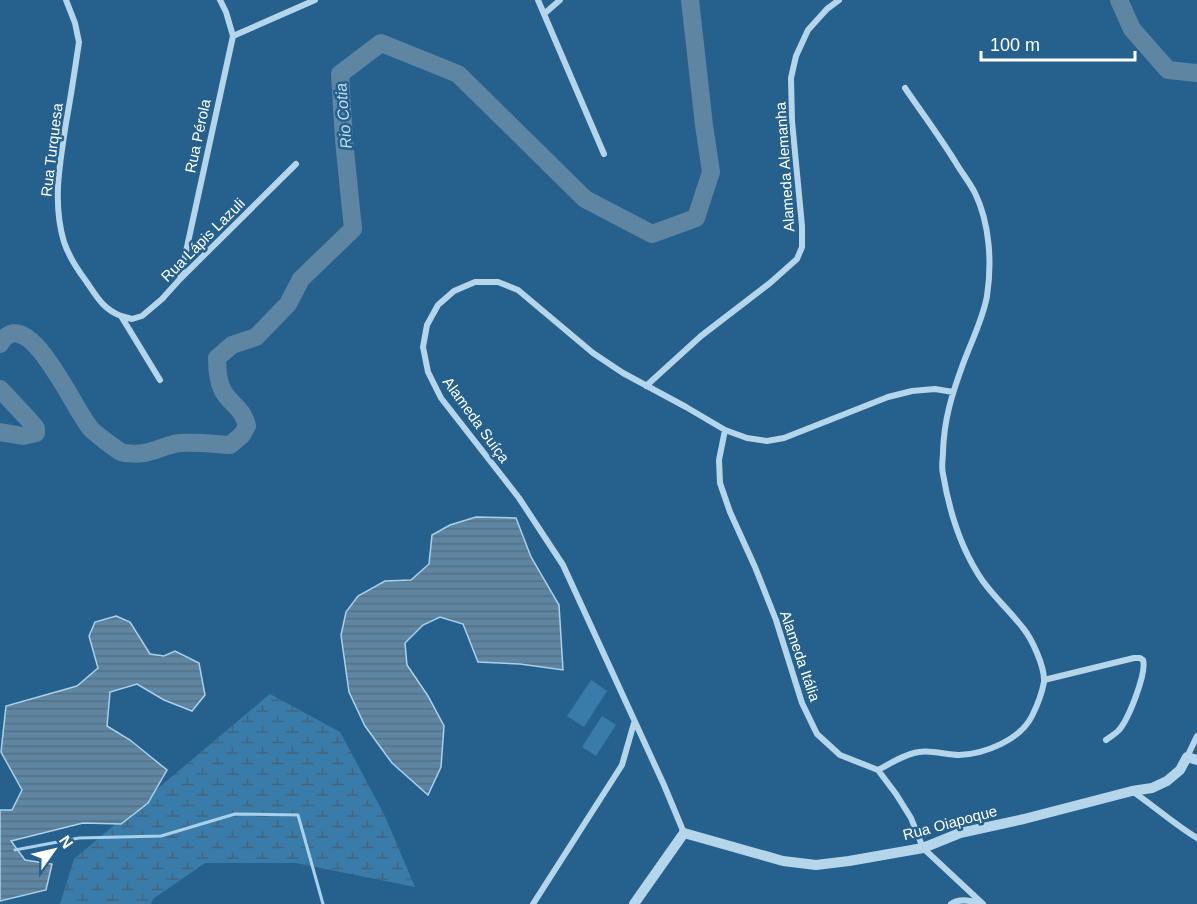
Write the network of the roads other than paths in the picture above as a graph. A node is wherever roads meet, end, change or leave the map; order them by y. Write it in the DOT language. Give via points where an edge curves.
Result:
graph roads {
  1 [pos="66,0"];
  2 [pos="220,0"];
  3 [pos="315,0"];
  4 [pos="537,0"];
  5 [pos="560,0"];
  6 [pos="839,0"];
  7 [pos="544,14"];
  8 [pos="233,36"];
  9 [pos="905,88"];
  10 [pos="604,154"];
  11 [pos="296,164"];
  12 [pos="180,279"];
  13 [pos="121,316"];
  14 [pos="160,380"];
  15 [pos="646,386"];
  16 [pos="953,392"];
  17 [pos="725,430"];
  18 [pos="1044,680"];
  19 [pos="634,722"];
  20 [pos="1197,736"];
  21 [pos="1106,740"];
  22 [pos="1192,758"];
  23 [pos="878,770"];
  24 [pos="1132,791"];
  25 [pos="684,833"];
  26 [pos="1197,838"];
  27 [pos="923,848"];
  28 [pos="533,904"];
  29 [pos="634,904"];
  30 [pos="951,904"];
  31 [pos="981,904"];
  1 -- 13 [label="street, Rua Turquesa" via="80,42 60,163 58,216 72,260 103,305"];
  2 -- 8 [label="street"];
  3 -- 8 [label="street"];
  4 -- 7 [label="street"];
  5 -- 7 [label="street"];
  6 -- 15 [label="street, Alameda Alemanha" via="808,30 791,78 802,226 802,248 797,259"];
  7 -- 10 [label="street"];
  8 -- 12 [label="street, Rua Pérola"];
  9 -- 16 [label="street" via="975,193 987,237 987,297"];
  11 -- 12 [label="street, Rua Lápis Lazuli"];
  12 -- 13 [label="street, Rua Lápis Lazuli" via="142,316"];
  13 -- 14 [label="street, Rua Turquesa"];
  15 -- 17 [label="street, Alameda Suíça"];
  15 -- 19 [label="street, Alameda Suíça" via="593,353 518,290 498,282 476,282 454,291 438,305 427,325 423,347 428,372 441,398 519,498 563,565"];
  16 -- 17 [label="street, Alameda Suíça" via="934,389 888,397 767,441"];
  16 -- 18 [label="street" via="945,420 942,472 953,516 982,580 1035,646"];
  17 -- 23 [label="street, Alameda Itália" via="719,460 720,483 776,620 802,703 817,734 840,755"];
  18 -- 21 [label="street" via="1134,658 1143,660 1131,710 1119,731"];
  18 -- 23 [label="street" via="1032,716 1014,737 977,753 919,752"];
  19 -- 25 [label="street, Alameda Suíça"];
  19 -- 28 [label="street" via="622,765"];
  20 -- 22 [label="street, Rua Oiapoque"];
  22 -- 24 [label="street, Rua Oiapoque" via="1167,781"];
  23 -- 27 [label="street" via="911,818"];
  24 -- 26 [label="street"];
  24 -- 27 [label="street, Rua Oiapoque" via="960,833"];
  25 -- 27 [label="street, Rua Oiapoque" via="783,861 816,865"];
  25 -- 29 [label="street"];
  27 -- 31 [label="street"];
  30 -- 31 [label="street" via="965,900"];
}
